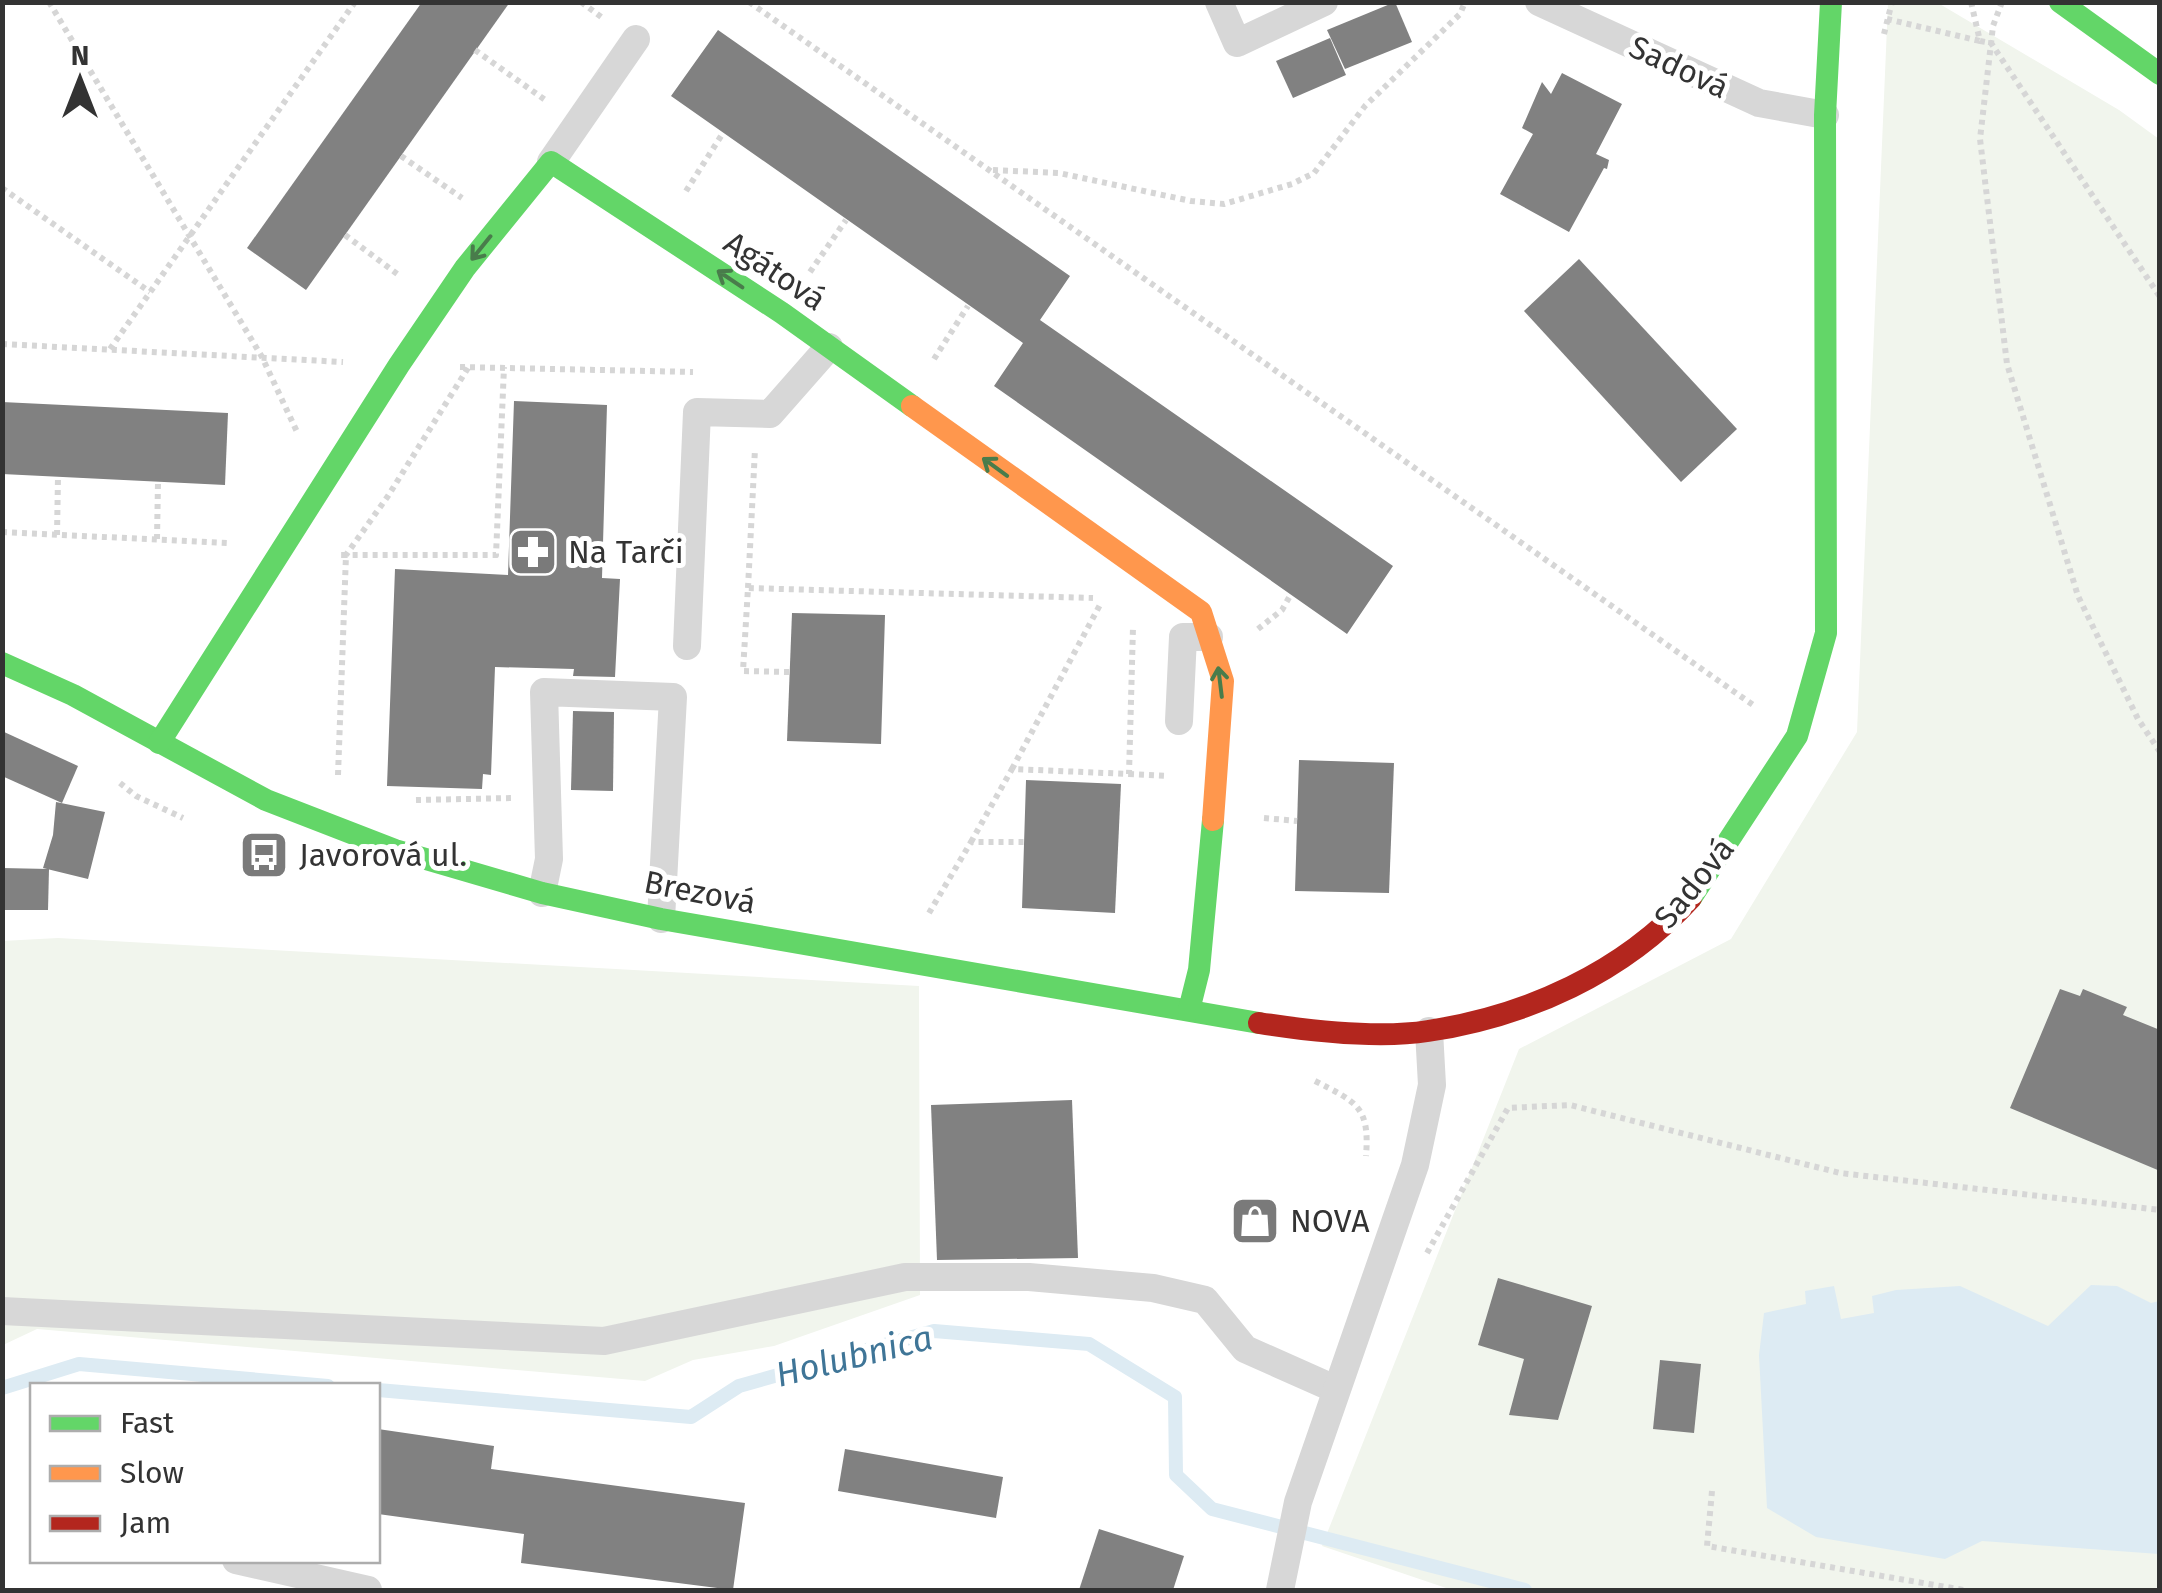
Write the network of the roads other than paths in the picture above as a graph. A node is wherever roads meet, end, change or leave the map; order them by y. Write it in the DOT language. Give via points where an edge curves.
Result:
graph roads {
  1 [pos="1219,2"];
  2 [pos="1324,2"];
  3 [pos="1831,2"];
  4 [pos="2060,2"];
  5 [pos="1554,6"];
  6 [pos="636,40"];
  7 [pos="2160,74"];
  8 [pos="1825,114"];
  9 [pos="551,162"];
  10 [pos="830,347"];
  11 [pos="1209,638"];
  12 [pos="687,646"];
  13 [pos="2,663"];
  14 [pos="1179,721"];
  15 [pos="159,744"];
  16 [pos="542,894"];
  17 [pos="661,919"];
  18 [pos="1189,1010"];
  19 [pos="1429,1031"];
  20 [pos="2,1311"];
  21 [pos="1335,1389"];
  22 [pos="249,1563"];
  23 [pos="336,1563"];
  24 [pos="358,1588"];
  25 [pos="1280,1590"];
  1 -- 2 [label="lane" via="1237,43"];
  3 -- 8 [label="street, Sadová"];
  4 -- 7 [label="street"];
  5 -- 8 [label="lane, Sadová" via="1758,103"];
  6 -- 9 [label="lane"];
  8 -- 19 [label="street, Sadová" via="1826,633 1797,736 1707,876 1656,933 1580,985"];
  10 -- 9 [label="street, Agátová, one-way"];
  9 -- 15 [label="street, one-way" via="399,365"];
  11 -- 10 [label="street, Agátová, one-way" via="1201,612"];
  10 -- 12 [label="lane" via="770,414 697,412"];
  11 -- 14 [label="lane" via="1183,637"];
  18 -- 11 [label="street, Agátová, one-way" via="1199,970 1223,681"];
  13 -- 15 [label="street, Brezová"];
  15 -- 16 [label="street, Brezová" via="308,818"];
  16 -- 17 [label="street, Brezová"];
  16 -- 17 [label="lane" via="549,859 544,692 673,697"];
  17 -- 18 [label="street, Brezová"];
  18 -- 19 [label="street, Brezová" via="1336,1032"];
  19 -- 21 [label="lane" via="1432,1085 1414,1165"];
  20 -- 21 [label="lane" via="604,1341 905,1277 1029,1277 1153,1288 1204,1300 1245,1349"];
  21 -- 25 [label="lane" via="1298,1502"];
  22 -- 24 [label="lane"];
  23 -- 24 [label="lane"];
}
